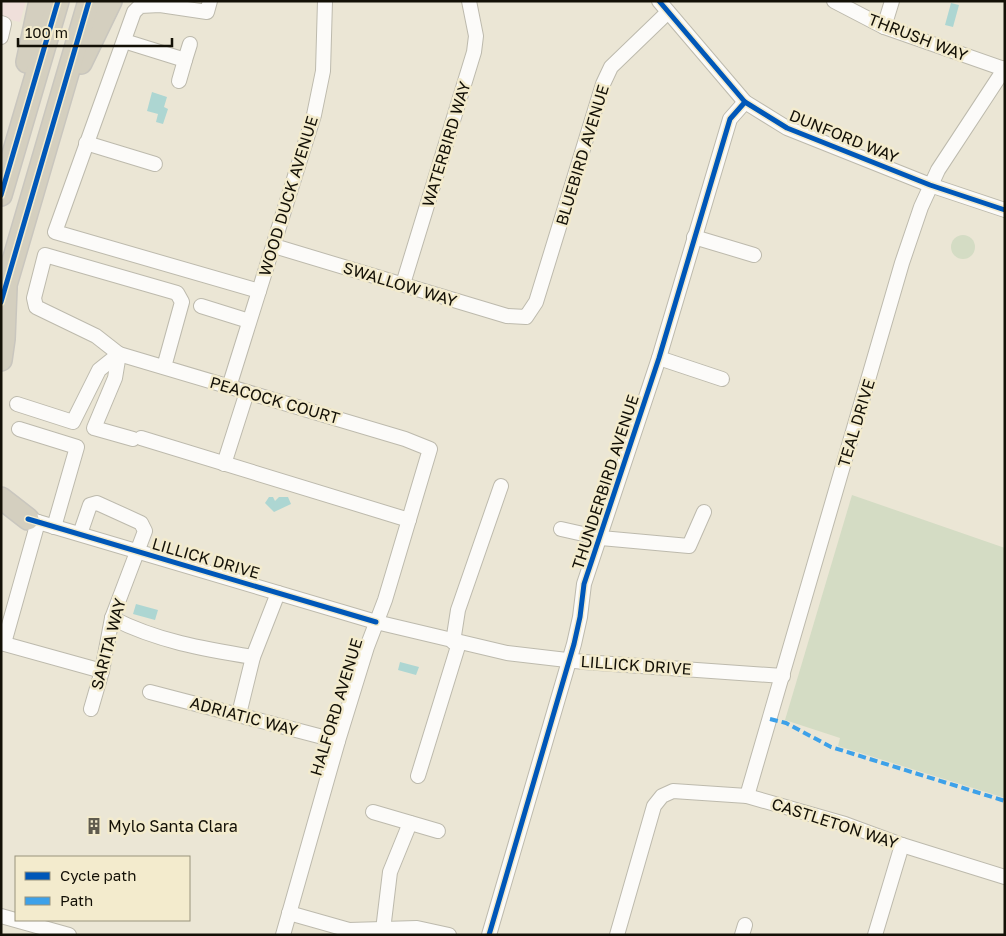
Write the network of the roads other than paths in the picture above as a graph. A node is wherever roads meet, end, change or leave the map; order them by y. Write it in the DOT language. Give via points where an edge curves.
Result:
graph roads {
  1 [pos="40,1"];
  2 [pos="58,1"];
  3 [pos="89,1"];
  4 [pos="111,1"];
  5 [pos="325,1"];
  6 [pos="469,1"];
  7 [pos="659,1"];
  8 [pos="834,1"];
  9 [pos="892,1"];
  10 [pos="209,7"];
  11 [pos="668,12"];
  12 [pos="1,23"];
  13 [pos="884,27"];
  14 [pos="1,37"];
  15 [pos="124,41"];
  16 [pos="190,44"];
  17 [pos="185,60"];
  18 [pos="1004,69"];
  19 [pos="179,81"];
  20 [pos="745,102"];
  21 [pos="51,129"];
  22 [pos="86,143"];
  23 [pos="155,164"];
  24 [pos="9,169"];
  25 [pos="930,185"];
  26 [pos="1,195"];
  27 [pos="1005,210"];
  28 [pos="694,237"];
  29 [pos="274,246"];
  30 [pos="754,254"];
  31 [pos="403,284"];
  32 [pos="259,291"];
  33 [pos="4,292"];
  34 [pos="201,306"];
  35 [pos="526,317"];
  36 [pos="248,321"];
  37 [pos="119,354"];
  38 [pos="659,358"];
  39 [pos="1,360"];
  40 [pos="164,367"];
  41 [pos="722,379"];
  42 [pos="229,387"];
  43 [pos="247,392"];
  44 [pos="17,404"];
  45 [pos="19,429"];
  46 [pos="430,449"];
  47 [pos="224,464"];
  48 [pos="501,486"];
  49 [pos="1,498"];
  50 [pos="704,512"];
  51 [pos="409,520"];
  52 [pos="1,521"];
  53 [pos="33,521"];
  54 [pos="54,527"];
  55 [pos="561,529"];
  56 [pos="80,534"];
  57 [pos="601,538"];
  58 [pos="137,551"];
  59 [pos="278,593"];
  60 [pos="112,618"];
  61 [pos="376,622"];
  62 [pos="456,642"];
  63 [pos="2,643"];
  64 [pos="253,657"];
  65 [pos="569,660"];
  66 [pos="102,671"];
  67 [pos="783,676"];
  68 [pos="150,692"];
  69 [pos="91,710"];
  70 [pos="239,714"];
  71 [pos="338,741"];
  72 [pos="418,776"];
  73 [pos="747,796"];
  74 [pos="373,812"];
  75 [pos="410,823"];
  76 [pos="438,831"];
  77 [pos="902,845"];
  78 [pos="1005,877"];
  79 [pos="289,913"];
  80 [pos="1,916"];
  81 [pos="15,920"];
  82 [pos="19,921"];
  83 [pos="383,930"];
  84 [pos="348,932"];
  85 [pos="416,932"];
  86 [pos="69,935"];
  87 [pos="283,935"];
  88 [pos="449,935"];
  89 [pos="489,935"];
  90 [pos="617,935"];
  91 [pos="875,935"];
  1 -- 24 [label="highway"];
  2 -- 24 [label="highway"];
  3 -- 21 [label="highway"];
  4 -- 21 [label="highway"];
  5 -- 29 [label="street, WOOD DUCK AVENUE" via="321,80 314,115"];
  6 -- 31 [label="street, WATERBIRD WAY" via="476,36 474,52"];
  7 -- 11 [label="street, DUNFORD WAY"];
  8 -- 13 [label="street, THRUSH WAY"];
  9 -- 13 [label="street"];
  10 -- 15 [label="street" via="140,6 134,12"];
  11 -- 20 [label="street, DUNFORD WAY"];
  11 -- 35 [label="street, BLUEBIRD AVENUE" via="611,67 600,93 536,302"];
  12 -- 14 [label="street" via="4,24"];
  13 -- 18 [label="street, THRUSH WAY"];
  15 -- 17 [label="street"];
  15 -- 22 [label="street"];
  16 -- 17 [label="street"];
  17 -- 19 [label="street"];
  18 -- 25 [label="street, TEAL DRIVE"];
  20 -- 25 [label="street, DUNFORD WAY" via="787,128"];
  20 -- 28 [label="street, THUNDERBIRD AVENUE" via="730,119"];
  21 -- 33 [label="highway"];
  22 -- 23 [label="street"];
  22 -- 32 [label="street" via="55,232"];
  24 -- 26 [label="highway"];
  25 -- 27 [label="street, DUNFORD WAY"];
  25 -- 67 [label="street, TEAL DRIVE" via="902,262"];
  28 -- 30 [label="street"];
  28 -- 38 [label="street, THUNDERBIRD AVENUE"];
  29 -- 31 [label="street, SWALLOW WAY"];
  29 -- 32 [label="street, WOOD DUCK AVENUE"];
  31 -- 35 [label="street, SWALLOW WAY" via="507,316"];
  32 -- 36 [label="street, WOOD DUCK AVENUE"];
  33 -- 39 [label="highway"];
  34 -- 36 [label="street"];
  36 -- 42 [label="street, WOOD DUCK AVENUE"];
  37 -- 40 [label="street, PEACOCK COURT"];
  37 -- 40 [label="street" via="96,336 36,307 34,298 45,255 178,293 182,302"];
  37 -- 44 [label="street" via="99,370 73,422"];
  37 -- 47 [label="street" via="115,378 94,428"];
  38 -- 41 [label="street"];
  38 -- 57 [label="street, THUNDERBIRD AVENUE"];
  40 -- 42 [label="street, PEACOCK COURT"];
  42 -- 43 [label="street, PEACOCK COURT"];
  43 -- 46 [label="street, PEACOCK COURT"];
  43 -- 47 [label="street"];
  45 -- 54 [label="street" via="77,446"];
  46 -- 51 [label="street, HALFORD AVENUE"];
  47 -- 51 [label="street"];
  48 -- 62 [label="street" via="458,610"];
  49 -- 53 [label="highway"];
  50 -- 57 [label="street" via="690,546"];
  51 -- 61 [label="street, HALFORD AVENUE"];
  52 -- 53 [label="highway"];
  53 -- 54 [label="street, LILLICK DRIVE"];
  53 -- 63 [label="street"];
  54 -- 56 [label="street, LILLICK DRIVE"];
  55 -- 57 [label="street"];
  56 -- 58 [label="street, LILLICK DRIVE"];
  56 -- 58 [label="street, SARITA WAY" via="90,505 97,503 141,523 145,531"];
  57 -- 65 [label="street, THUNDERBIRD AVENUE" via="584,584"];
  58 -- 59 [label="street, LILLICK DRIVE"];
  58 -- 60 [label="street, SARITA WAY"];
  59 -- 61 [label="street, LILLICK DRIVE"];
  59 -- 64 [label="street"];
  60 -- 64 [label="street" via="140,632 177,643"];
  60 -- 66 [label="street, SARITA WAY"];
  61 -- 62 [label="street, LILLICK DRIVE"];
  61 -- 71 [label="street, HALFORD AVENUE"];
  62 -- 65 [label="street, LILLICK DRIVE" via="507,653"];
  62 -- 72 [label="street"];
  63 -- 66 [label="street"];
  64 -- 70 [label="street"];
  65 -- 67 [label="street, LILLICK DRIVE"];
  65 -- 89 [label="street, THUNDERBIRD AVENUE"];
  66 -- 69 [label="street, SARITA WAY"];
  67 -- 73 [label="street, TEAL DRIVE"];
  68 -- 70 [label="street, ADRIATIC WAY"];
  70 -- 71 [label="street, ADRIATIC WAY"];
  71 -- 79 [label="street, HALFORD AVENUE"];
  73 -- 77 [label="street, CASTLETON WAY" via="845,824"];
  73 -- 90 [label="street, CASTLETON WAY" via="673,791 662,796 654,806"];
  74 -- 75 [label="street"];
  75 -- 76 [label="street"];
  75 -- 83 [label="street" via="390,872"];
  77 -- 78 [label="street, CASTLETON WAY"];
  77 -- 91 [label="street"];
  79 -- 84 [label="street"];
  79 -- 87 [label="street, HALFORD AVENUE"];
  80 -- 81 [label="street"];
  82 -- 86 [label="street"];
  83 -- 84 [label="street"];
  83 -- 85 [label="street"];
  85 -- 88 [label="street"];
}
